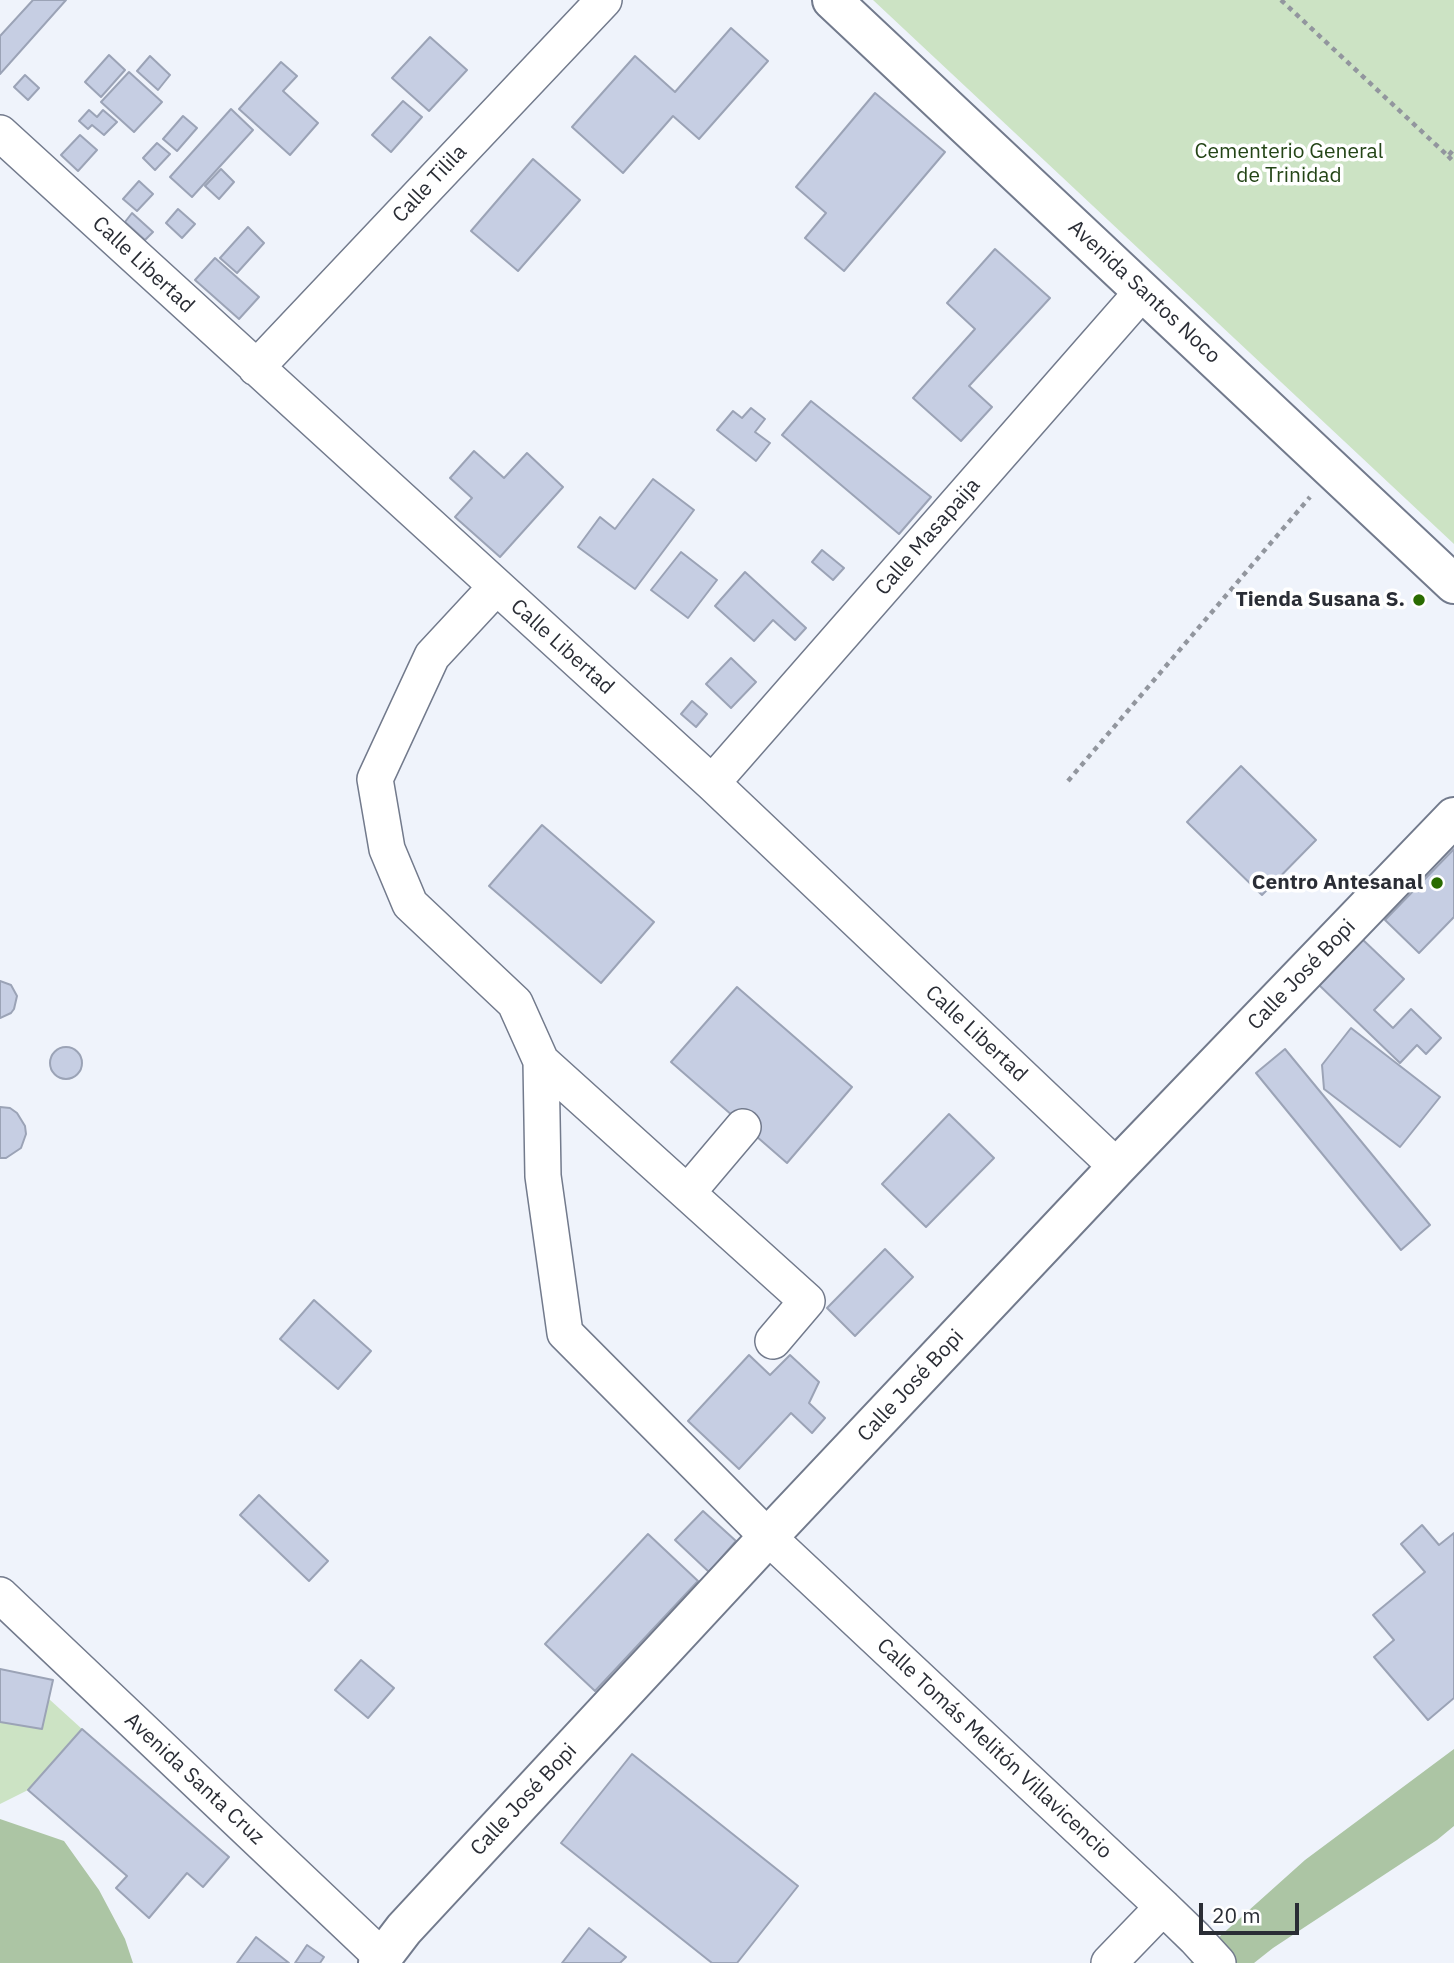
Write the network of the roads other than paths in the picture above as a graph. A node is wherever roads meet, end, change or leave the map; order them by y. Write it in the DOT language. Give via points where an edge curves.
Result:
graph roads {
  1 [pos="604,0"];
  2 [pos="832,0"];
  3 [pos="0,134"];
  4 [pos="1143,291"];
  5 [pos="256,368"];
  6 [pos="1454,584"];
  7 [pos="496,587"];
  8 [pos="712,783"];
  9 [pos="1454,817"];
  10 [pos="541,1061"];
  11 [pos="743,1128"];
  12 [pos="1117,1167"];
  13 [pos="688,1192"];
  14 [pos="773,1340"];
  15 [pos="768,1537"];
  16 [pos="0,1595"];
  17 [pos="1163,1907"];
  18 [pos="383,1961"];
  19 [pos="1109,1963"];
  20 [pos="1218,1963"];
  1 -- 5 [label="street, Calle Tilila"];
  2 -- 4 [label="main road, Avenida Santos Noco"];
  3 -- 5 [label="street, Calle Libertad"];
  4 -- 6 [label="main road, Avenida Santos Noco"];
  4 -- 8 [label="street, Calle Masapaija"];
  5 -- 7 [label="street, Calle Libertad"];
  7 -- 8 [label="street, Calle Libertad"];
  7 -- 10 [label="street" via="432,656 375,779 387,849 410,904 515,1003"];
  8 -- 12 [label="street, Calle Libertad"];
  9 -- 12 [label="main road, Calle José Bopi"];
  10 -- 13 [label="street"];
  10 -- 15 [label="street, Calle Tomás Melitón Villavicencio" via="543,1176 565,1333"];
  11 -- 13 [label="street"];
  12 -- 15 [label="main road, Calle José Bopi"];
  13 -- 14 [label="street" via="807,1301"];
  15 -- 17 [label="street, Calle Tomás Melitón Villavicencio"];
  15 -- 18 [label="main road, Calle José Bopi" via="404,1928"];
  16 -- 18 [label="street, Avenida Santa Cruz"];
  17 -- 19 [label="street"];
  17 -- 20 [label="street, Calle Tomás Melitón Villavicencio"];
}
